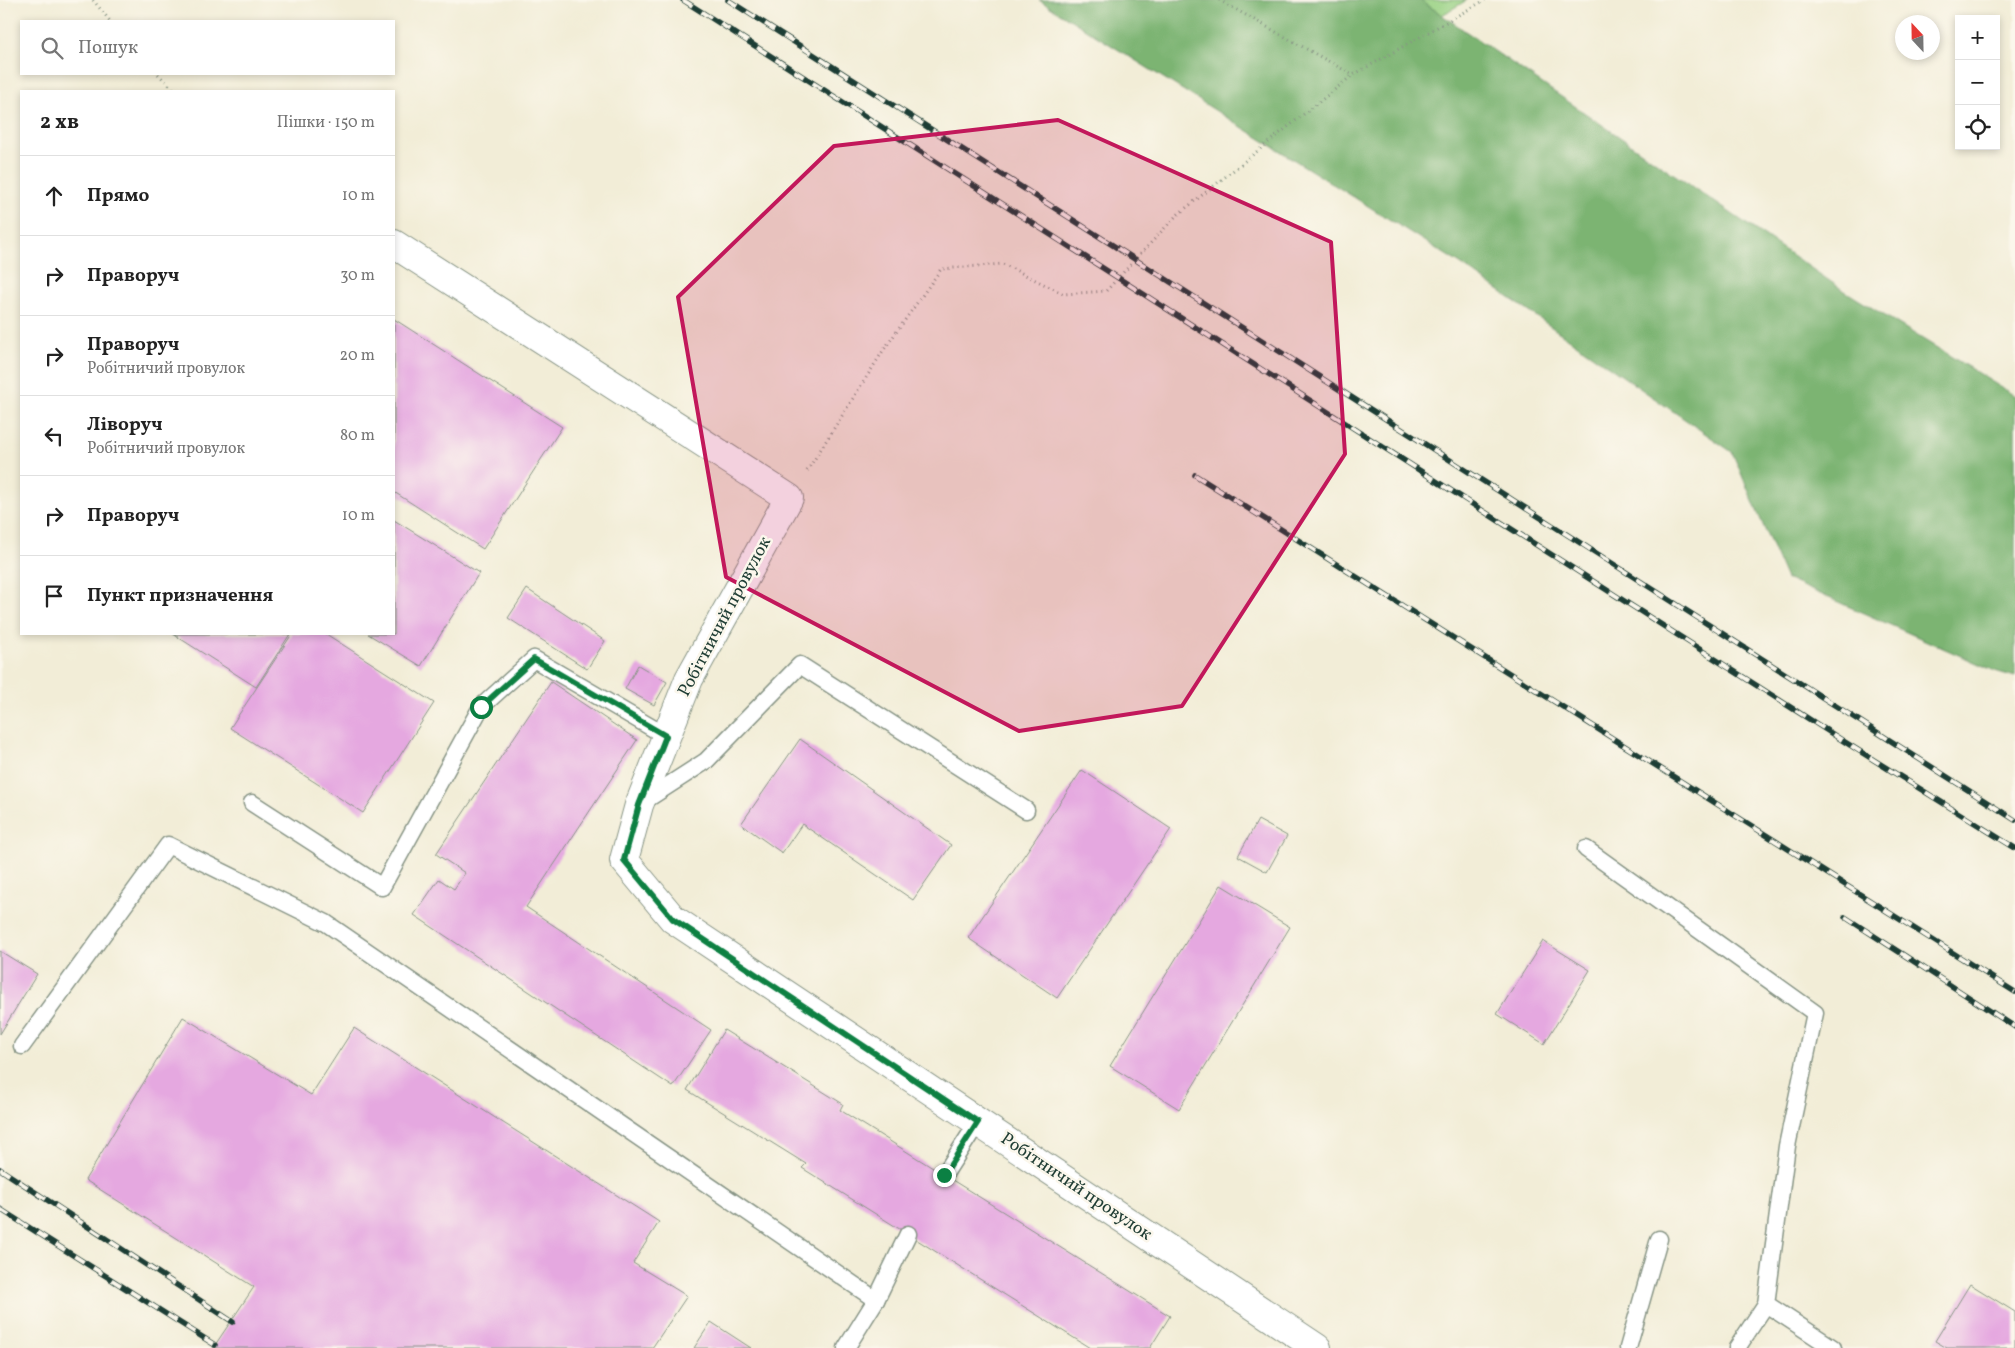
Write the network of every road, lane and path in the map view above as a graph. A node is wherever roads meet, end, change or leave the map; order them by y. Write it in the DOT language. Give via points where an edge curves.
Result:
graph roads {
  1 [pos="93,0"];
  2 [pos="1219,0"];
  3 [pos="1485,0"];
  4 [pos="109,20"];
  5 [pos="159,75"];
  6 [pos="1353,75"];
  7 [pos="174,90"];
  8 [pos="395,245"];
  9 [pos="789,498"];
  10 [pos="666,736"];
  11 [pos="252,803"];
  12 [pos="639,805"];
  13 [pos="1026,810"];
  14 [pos="1586,849"];
  15 [pos="22,1046"];
  16 [pos="978,1122"];
  17 [pos="944,1175"];
  18 [pos="908,1234"];
  19 [pos="1659,1239"];
  20 [pos="876,1300"];
  21 [pos="1766,1304"];
  22 [pos="846,1348"];
  23 [pos="1317,1348"];
  24 [pos="1628,1348"];
  25 [pos="1737,1348"];
  26 [pos="1833,1348"];
  1 -- 4 [label="path"];
  2 -- 6 [label="path"];
  3 -- 6 [label="path"];
  5 -- 7 [label="path"];
  6 -- 9 [label="path" via="1176,216 1106,291 1064,294 1003,264 941,268 883,351"];
  8 -- 9 [label="street"];
  9 -- 10 [label="street, Робітничий провулок" via="689,679"];
  10 -- 11 [label="lane" via="534,659 481,707 382,887"];
  10 -- 12 [label="street, Робітничий провулок"];
  12 -- 13 [label="lane" via="706,761 800,665"];
  12 -- 16 [label="street, Робітничий провулок" via="624,860 673,919"];
  14 -- 21 [label="lane" via="1815,1014 1787,1146"];
  15 -- 20 [label="lane" via="168,845 326,923"];
  16 -- 17 [label="lane"];
  16 -- 23 [label="street, Робітничий провулок"];
  18 -- 20 [label="lane"];
  19 -- 24 [label="lane"];
  20 -- 22 [label="lane"];
  21 -- 25 [label="lane"];
  21 -- 26 [label="lane"];
}
